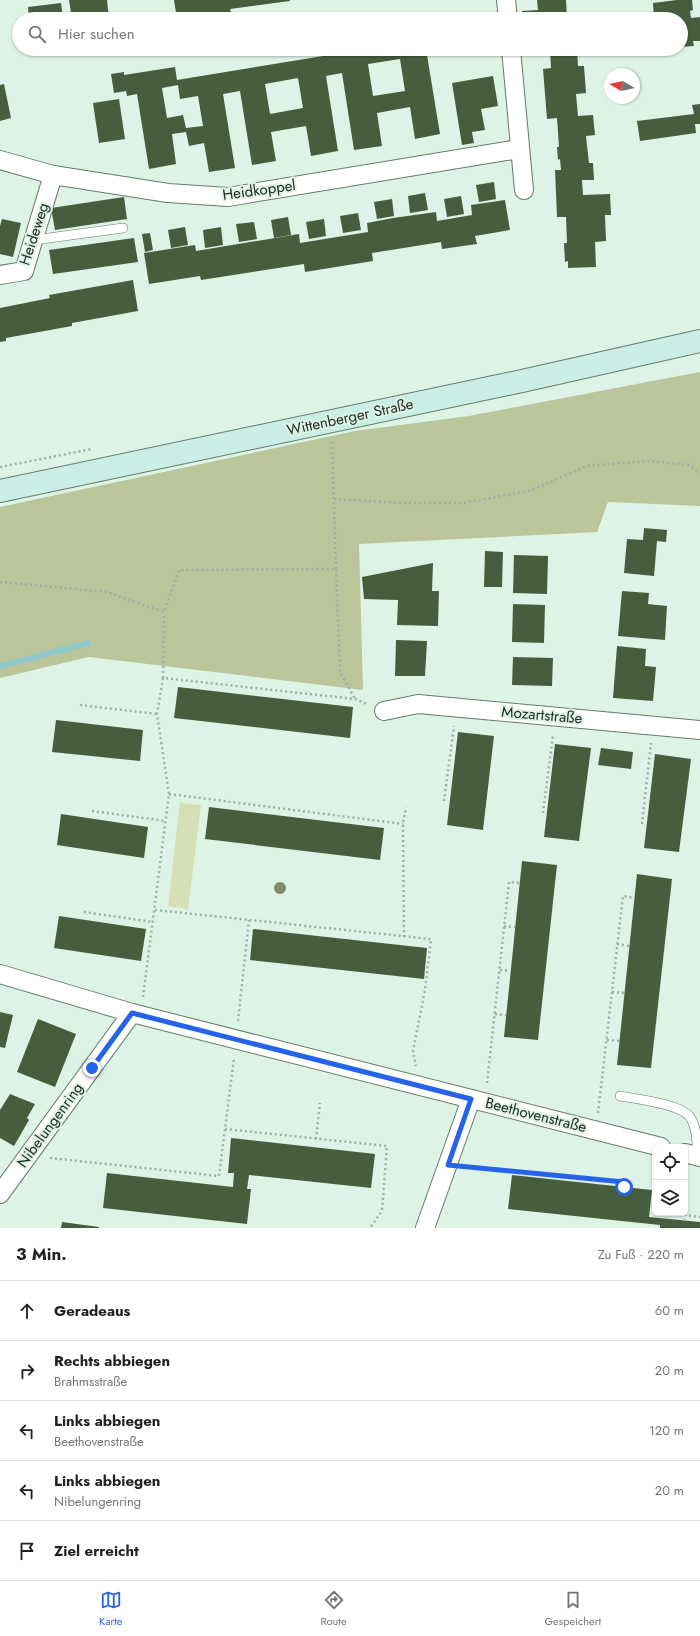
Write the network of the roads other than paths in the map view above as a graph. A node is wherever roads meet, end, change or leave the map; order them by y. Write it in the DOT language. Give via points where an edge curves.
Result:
graph roads {
  1 [pos="506,0"];
  2 [pos="507,12"];
  3 [pos="512,56"];
  4 [pos="519,149"];
  5 [pos="0,160"];
  6 [pos="53,175"];
  7 [pos="524,190"];
  8 [pos="123,228"];
  9 [pos="34,240"];
  10 [pos="0,275"];
  11 [pos="700,341"];
  12 [pos="0,491"];
  13 [pos="384,711"];
  14 [pos="700,730"];
  15 [pos="0,974"];
  16 [pos="132,1013"];
  17 [pos="620,1096"];
  18 [pos="478,1100"];
  19 [pos="652,1145"];
  20 [pos="694,1155"];
  21 [pos="0,1194"];
  22 [pos="425,1228"];
  1 -- 2 [label="street"];
  3 -- 4 [label="street"];
  4 -- 6 [label="street, Heidkoppel" via="228,197 168,194"];
  4 -- 7 [label="street"];
  5 -- 6 [label="street, Heidkoppel"];
  6 -- 9 [label="street, Heideweg"];
  8 -- 9 [label="lane"];
  9 -- 10 [label="street, Heideweg" via="24,271"];
  11 -- 12 [label="main road, Wittenberger Straße"];
  13 -- 14 [label="street, Mozartstraße" via="418,704"];
  15 -- 16 [label="street"];
  16 -- 18 [label="street, Beethovenstraße"];
  16 -- 21 [label="street, Nibelungenring"];
  17 -- 20 [label="lane" via="684,1111 694,1126"];
  18 -- 19 [label="street, Beethovenstraße"];
  18 -- 22 [label="street" via="448,1165"];
}
